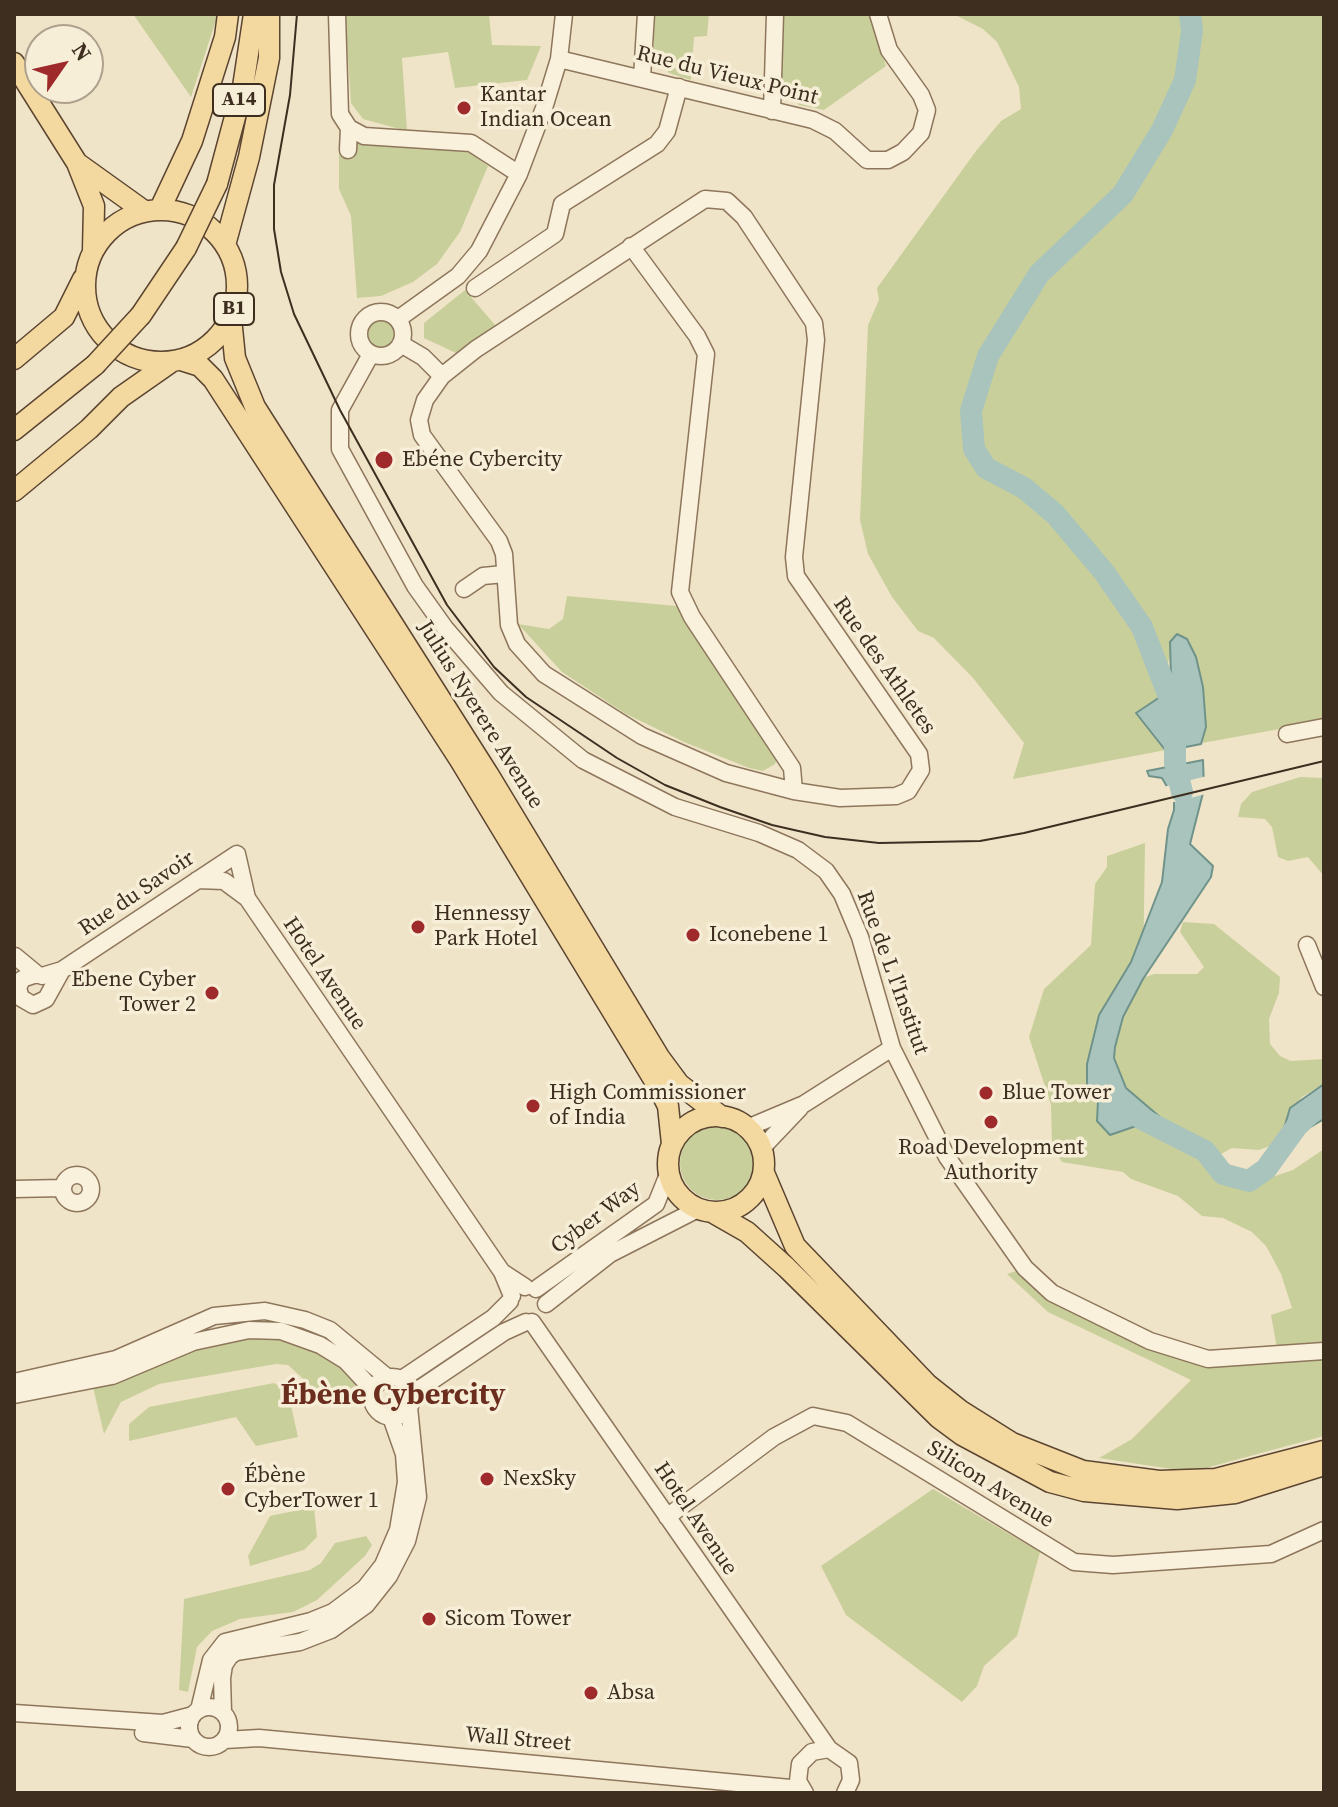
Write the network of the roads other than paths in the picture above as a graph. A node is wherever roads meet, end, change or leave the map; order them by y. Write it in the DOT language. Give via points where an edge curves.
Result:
graph roads {
  1 [pos="228,14"];
  2 [pos="254,14"];
  3 [pos="269,14"];
  4 [pos="337,14"];
  5 [pos="564,14"];
  6 [pos="646,14"];
  7 [pos="775,14"];
  8 [pos="878,14"];
  9 [pos="559,59"];
  10 [pos="14,63"];
  11 [pos="642,77"];
  12 [pos="679,87"];
  13 [pos="772,111"];
  14 [pos="349,128"];
  15 [pos="348,150"];
  16 [pos="77,163"];
  17 [pos="519,174"];
  18 [pos="152,210"];
  19 [pos="225,245"];
  20 [pos="631,246"];
  21 [pos="93,251"];
  22 [pos="85,276"];
  23 [pos="475,288"];
  24 [pos="231,318"];
  25 [pos="398,319"];
  26 [pos="401,344"];
  27 [pos="371,354"];
  28 [pos="14,359"];
  29 [pos="176,361"];
  30 [pos="442,376"];
  31 [pos="14,430"];
  32 [pos="14,491"];
  33 [pos="504,574"];
  34 [pos="464,589"];
  35 [pos="1324,727"];
  36 [pos="1287,734"];
  37 [pos="794,791"];
  38 [pos="237,854"];
  39 [pos="197,880"];
  40 [pos="247,898"];
  41 [pos="1307,945"];
  42 [pos="14,956"];
  43 [pos="1324,987"];
  44 [pos="28,988"];
  45 [pos="892,1048"];
  46 [pos="804,1104"];
  47 [pos="722,1117"];
  48 [pos="747,1128"];
  49 [pos="672,1144"];
  50 [pos="761,1149"];
  51 [pos="669,1172"];
  52 [pos="764,1173"];
  53 [pos="63,1188"];
  54 [pos="14,1189"];
  55 [pos="705,1211"];
  56 [pos="521,1293"];
  57 [pos="536,1316"];
  58 [pos="1324,1351"];
  59 [pos="394,1378"];
  60 [pos="14,1382"];
  61 [pos="373,1390"];
  62 [pos="14,1395"];
  63 [pos="411,1401"];
  64 [pos="391,1417"];
  65 [pos="1322,1463"];
  66 [pos="667,1517"];
  67 [pos="1324,1530"];
  68 [pos="196,1712"];
  69 [pos="14,1713"];
  70 [pos="226,1717"];
  71 [pos="806,1720"];
  72 [pos="14,1723"];
  73 [pos="259,1738"];
  74 [pos="193,1739"];
  75 [pos="225,1740"];
  76 [pos="829,1749"];
  77 [pos="802,1778"];
  78 [pos="845,1793"];
  1 -- 18 [label="main road" via="192,141"];
  2 -- 31 [label="main road, A14, bridge" via="243,87 217,184 186,248 141,315 95,365"];
  3 -- 19 [label="main road" via="269,58"];
  4 -- 14 [label="street" via="340,114"];
  5 -- 9 [label="street"];
  6 -- 11 [label="street"];
  7 -- 13 [label="street"];
  8 -- 13 [label="street, Rue du Vieux Point" via="889,50 927,110 921,133 903,152 888,160 867,160 824,124"];
  9 -- 11 [label="street, Rue du Vieux Point"];
  9 -- 17 [label="street"];
  10 -- 16 [label="main road, Julius Nyerere Avenue"];
  11 -- 12 [label="street, Rue du Vieux Point"];
  12 -- 13 [label="street, Rue du Vieux Point"];
  12 -- 23 [label="street" via="667,131 657,144 562,204 555,234"];
  14 -- 15 [label="street"];
  14 -- 17 [label="street" via="364,136 471,143"];
  16 -- 18 [label="main road, Julius Nyerere Avenue"];
  16 -- 21 [label="main road, Julius Nyerere Avenue" via="94,206"];
  17 -- 25 [label="street" via="479,251 458,276"];
  18 -- 19 [label="main road, Julius Nyerere Avenue" via="197,219"];
  18 -- 21 [label="main road, Julius Nyerere Avenue" via="123,219"];
  19 -- 24 [label="main road, Julius Nyerere Avenue / B1" via="236,272"];
  20 -- 30 [label="street, Rue des Athletes"];
  20 -- 37 [label="street" via="706,354 680,592 792,768"];
  20 -- 37 [label="street, Rue des Athletes" via="705,199 727,201 744,217 814,323 796,576 919,754 921,770 908,791 896,796 840,798"];
  21 -- 22 [label="main road, Julius Nyerere Avenue"];
  22 -- 28 [label="main road" via="64,317"];
  22 -- 29 [label="main road, Julius Nyerere Avenue" via="85,299 107,340 137,358"];
  24 -- 29 [label="main road, B1" via="202,351"];
  24 -- 47 [label="main road, Julius Nyerere Avenue / B1" via="235,358 255,407 481,762 664,1065 690,1094"];
  25 -- 26 [label="street"];
  25 -- 27 [label="street" via="378,312 360,324 361,344"];
  26 -- 27 [label="street" via="385,356"];
  26 -- 30 [label="street"];
  27 -- 45 [label="street, Rue de L l'Institut" via="340,410 340,449 415,586 445,628 501,693 583,760 675,807 798,850 826,871 860,937"];
  29 -- 32 [label="main road" via="121,397"];
  29 -- 49 [label="main road, Julius Nyerere Avenue" via="200,366 213,379 460,760 659,1088 668,1106"];
  30 -- 33 [label="street, Rue des Athletes" via="425,400 419,420 422,435 499,541"];
  33 -- 34 [label="street" via="483,576"];
  33 -- 37 [label="street, Rue des Athletes" via="509,625 517,644 544,674 642,736 726,773"];
  35 -- 36 [label="street"];
  38 -- 39 [label="street, Rue du Savoir"];
  38 -- 40 [label="street, Hotel Avenue"];
  39 -- 40 [label="street, Hotel Avenue" via="224,881"];
  39 -- 44 [label="street, Rue du Savoir"];
  40 -- 56 [label="street, Hotel Avenue"];
  41 -- 43 [label="street"];
  42 -- 44 [label="street"];
  45 -- 46 [label="street"];
  45 -- 58 [label="street, Rue de L l'Institut" via="972,1196 1025,1268 1052,1293 1150,1341 1208,1359"];
  46 -- 48 [label="street"];
  46 -- 50 [label="street"];
  47 -- 48 [label="main road, B1"];
  47 -- 49 [label="main road" via="693,1122"];
  48 -- 50 [label="main road"];
  49 -- 51 [label="main road"];
  50 -- 52 [label="main road"];
  51 -- 55 [label="main road" via="684,1200"];
  51 -- 56 [label="street, Cyber Way" via="656,1204"];
  52 -- 55 [label="main road" via="740,1207"];
  52 -- 65 [label="main road" via="795,1246 927,1384 1012,1443 1083,1471 1141,1481 1216,1479"];
  53 -- 54 [label="street"];
  55 -- 57 [label="street, Cyber Way" via="610,1254"];
  55 -- 65 [label="main road" via="747,1232 950,1427 1050,1482 1084,1491 1177,1499 1235,1493"];
  56 -- 57 [label="street"];
  56 -- 57 [label="street" via="512,1313"];
  56 -- 59 [label="street, Cyber Way" via="493,1318"];
  57 -- 63 [label="street, Cyber Way" via="504,1332"];
  57 -- 66 [label="street, Hotel Avenue"];
  59 -- 60 [label="street" via="330,1330 265,1311 214,1316 116,1359"];
  59 -- 61 [label="street"];
  59 -- 63 [label="street"];
  61 -- 62 [label="street" via="346,1361 320,1345 281,1331 249,1330 193,1342 112,1376"];
  61 -- 64 [label="street" via="376,1409"];
  63 -- 64 [label="street" via="402,1415"];
  63 -- 70 [label="street" via="418,1497 412,1528 389,1576 366,1605 331,1630 230,1656 222,1678"];
  64 -- 68 [label="street" via="404,1454 406,1482 398,1530 383,1565 365,1588 333,1612 225,1642 211,1660"];
  66 -- 67 [label="street, Silicon Avenue" via="774,1437 813,1416 847,1423 1074,1562 1113,1565 1271,1554"];
  66 -- 71 [label="street, Hotel Avenue"];
  68 -- 69 [label="street" via="163,1723"];
  68 -- 70 [label="street" via="211,1707"];
  68 -- 74 [label="street" via="189,1727"];
  70 -- 73 [label="street, Wall Street"];
  70 -- 75 [label="street"];
  71 -- 76 [label="street, Hotel Avenue"];
  71 -- 77 [label="street"];
  72 -- 74 [label="street"];
  73 -- 75 [label="street, Wall Street"];
  73 -- 77 [label="street, Wall Street" via="774,1784"];
  74 -- 75 [label="street" via="209,1748"];
  76 -- 77 [label="street"];
  76 -- 78 [label="street, Hotel Avenue" via="849,1763 851,1780"];
}
